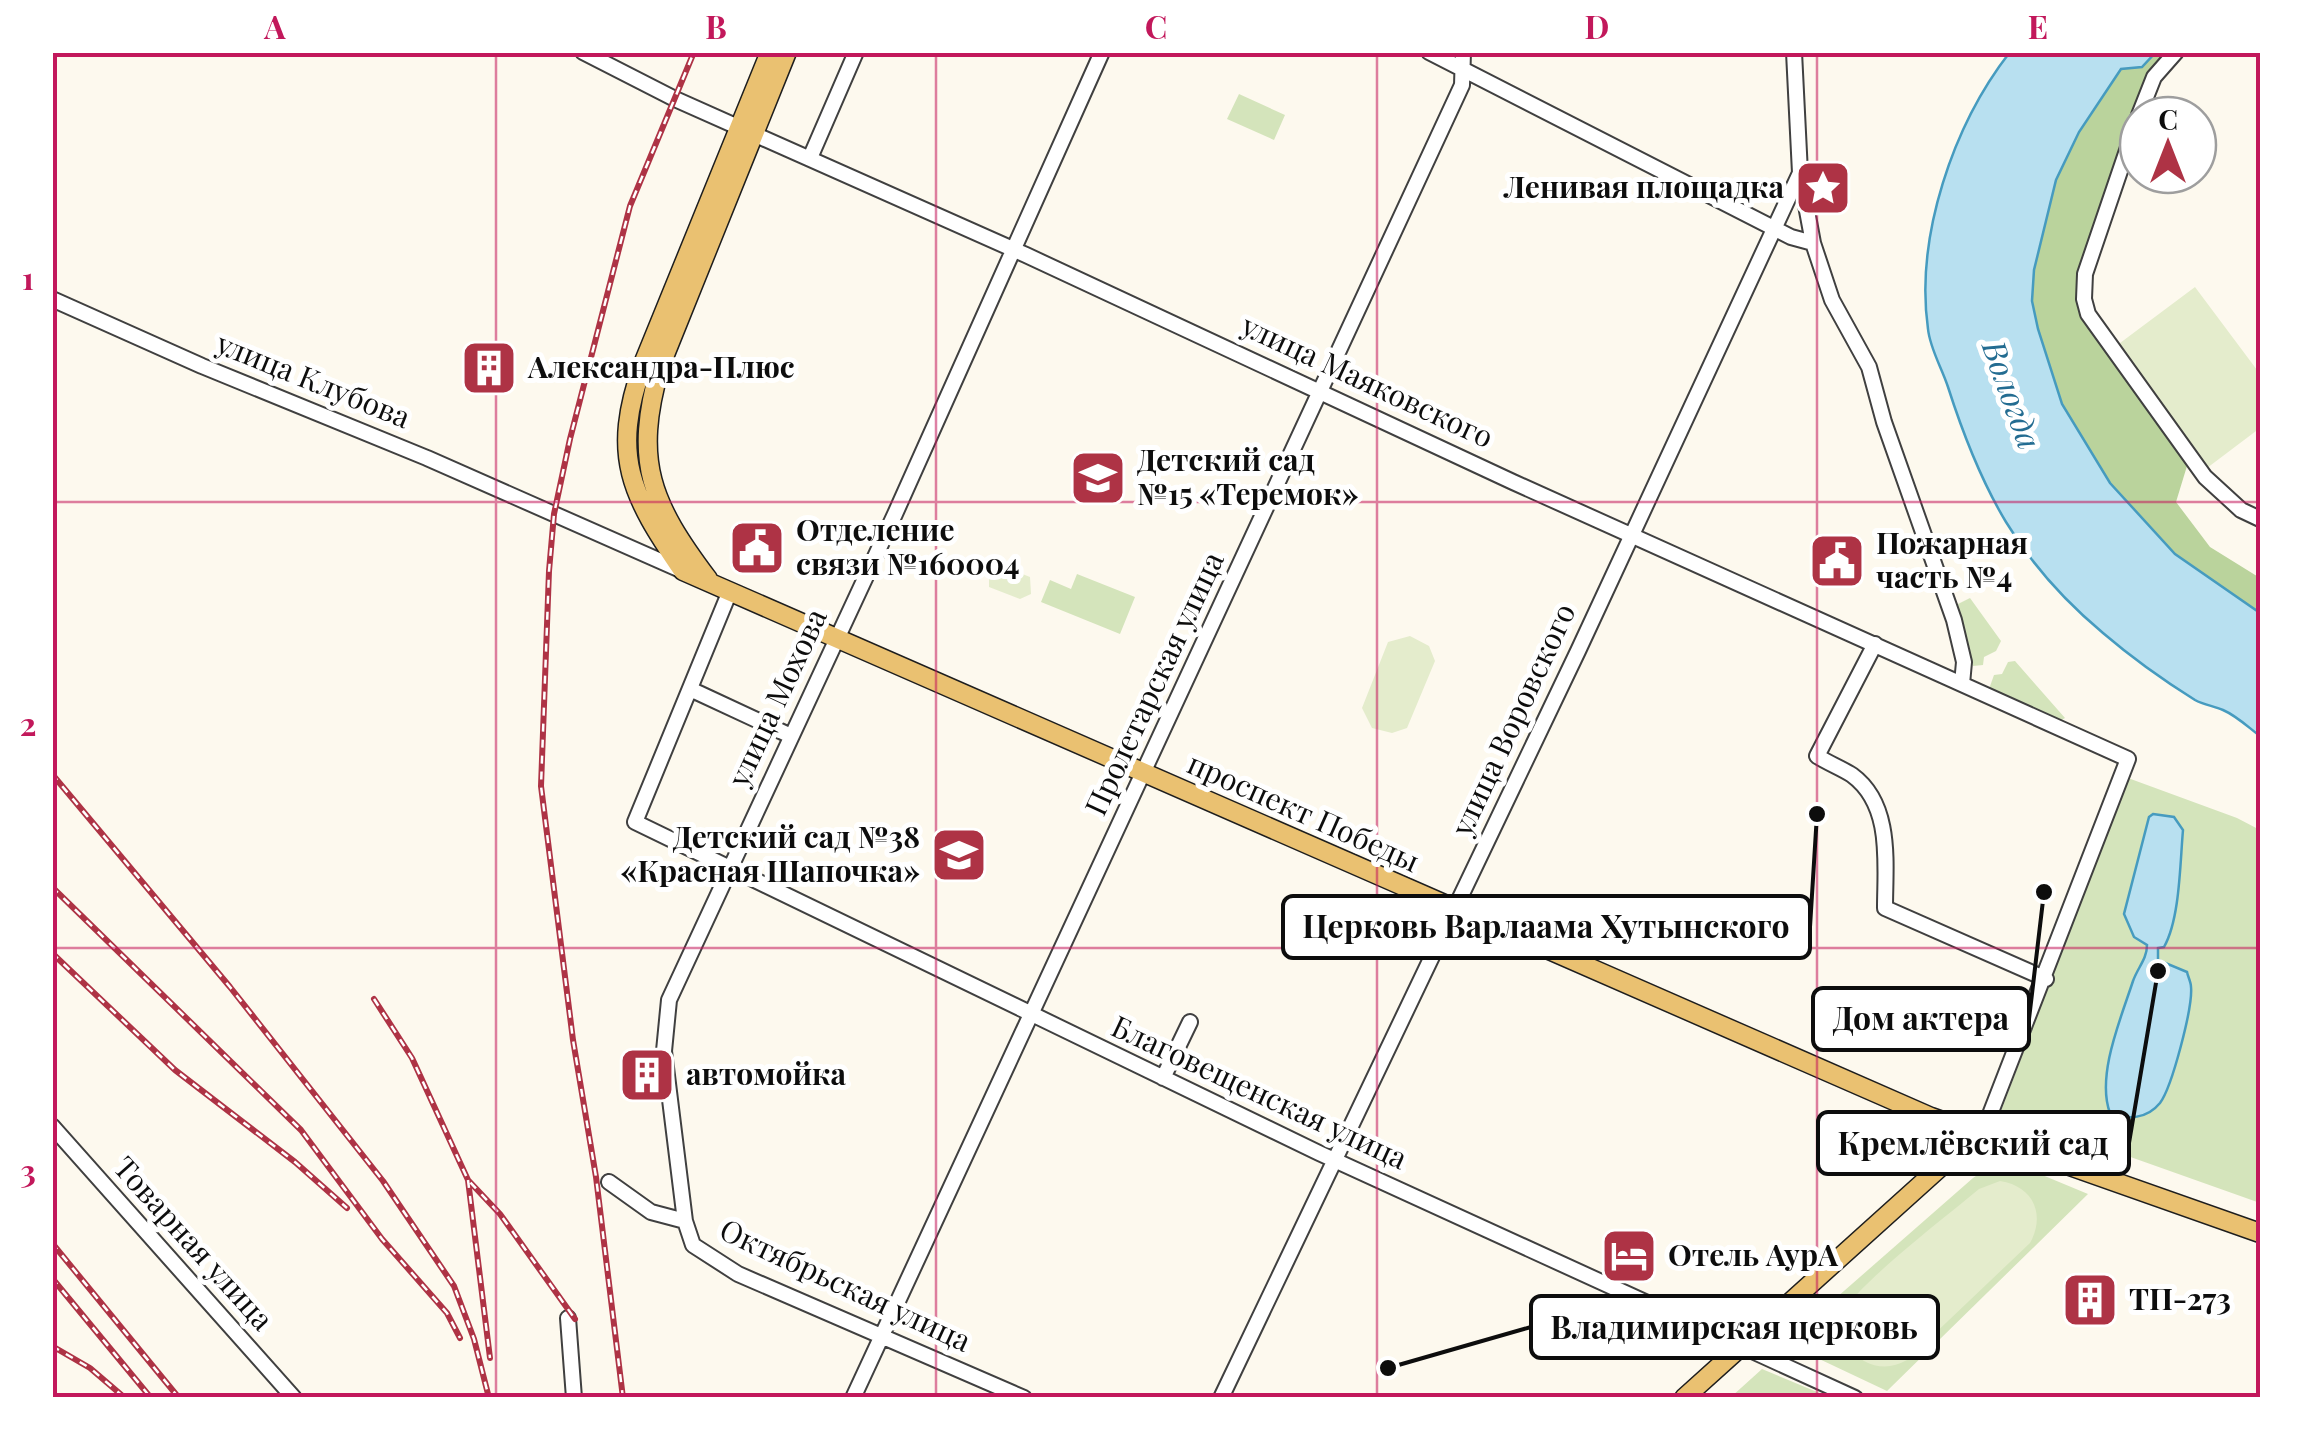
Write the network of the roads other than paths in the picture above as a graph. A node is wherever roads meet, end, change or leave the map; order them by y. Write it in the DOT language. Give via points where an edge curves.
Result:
graph roads {
  1 [pos="583,52"];
  2 [pos="770,52"];
  3 [pos="787,52"];
  4 [pos="856,52"];
  5 [pos="1102,52"];
  6 [pos="1429,52"];
  7 [pos="1462,52"];
  8 [pos="1794,52"];
  9 [pos="2176,52"];
  10 [pos="1463,69"];
  11 [pos="2147,95"];
  12 [pos="747,131"];
  13 [pos="810,158"];
  14 [pos="1800,173"];
  15 [pos="2118,177"];
  16 [pos="1775,227"];
  17 [pos="1813,243"];
  18 [pos="1013,249"];
  19 [pos="52,299"];
  20 [pos="1321,390"];
  21 [pos="554,514"];
  22 [pos="2260,520"];
  23 [pos="1632,535"];
  24 [pos="683,571"];
  25 [pos="711,583"];
  26 [pos="730,591"];
  27 [pos="838,638"];
  28 [pos="1875,644"];
  29 [pos="1962,684"];
  30 [pos="690,689"];
  31 [pos="790,736"];
  32 [pos="1144,773"];
  33 [pos="728,866"];
  34 [pos="1454,909"];
  35 [pos="2046,978"];
  36 [pos="1031,1016"];
  37 [pos="1190,1022"];
  38 [pos="1163,1078"];
  39 [pos="52,1126"];
  40 [pos="1977,1134"];
  41 [pos="1336,1160"];
  42 [pos="610,1182"];
  43 [pos="685,1221"];
  44 [pos="2260,1233"];
  45 [pos="568,1318"];
  46 [pos="881,1335"];
  47 [pos="1741,1346"];
  48 [pos="294,1398"];
  49 [pos="574,1398"];
  50 [pos="853,1398"];
  51 [pos="1024,1398"];
  52 [pos="1221,1398"];
  53 [pos="1684,1398"];
  54 [pos="1855,1398"];
  1 -- 12 [label="street, улица Маяковского"];
  2 -- 12 [label="main road"];
  3 -- 12 [label="main road"];
  4 -- 13 [label="street"];
  5 -- 18 [label="street, улица Мохова"];
  6 -- 10 [label="street"];
  7 -- 10 [label="street, Пролетарская улица"];
  8 -- 14 [label="street"];
  9 -- 11 [label="street"];
  10 -- 16 [label="street"];
  10 -- 20 [label="street, Пролетарская улица" via="1462,85"];
  12 -- 13 [label="street, улица Маяковского"];
  12 -- 24 [label="main road" via="643,364 627,423 637,496"];
  12 -- 25 [label="main road" via="660,367 647,420 657,497"];
  13 -- 18 [label="street, улица Маяковского"];
  14 -- 16 [label="street, улица Воровского"];
  14 -- 17 [label="street"];
  15 -- 22 [label="street" via="2085,274 2088,314 2204,477"];
  16 -- 17 [label="street"];
  16 -- 23 [label="street, улица Воровского"];
  17 -- 29 [label="street" via="1832,300 1869,367 1954,620"];
  18 -- 20 [label="street, улица Маяковского"];
  18 -- 27 [label="street, улица Мохова"];
  19 -- 21 [label="street, улица Клубова"];
  20 -- 23 [label="street, улица Маяковского"];
  20 -- 32 [label="street, Пролетарская улица"];
  21 -- 24 [label="street, проспект Победы"];
  23 -- 28 [label="street, улица Маяковского"];
  23 -- 34 [label="street, улица Воровского"];
  24 -- 25 [label="main road, проспект Победы"];
  25 -- 26 [label="main road, проспект Победы"];
  26 -- 27 [label="main road, проспект Победы"];
  26 -- 30 [label="street"];
  27 -- 31 [label="street, улица Мохова"];
  27 -- 32 [label="main road, проспект Победы"];
  28 -- 29 [label="street, улица Маяковского"];
  28 -- 35 [label="street" via="1817,756 1858,780 1882,824 1884,908"];
  29 -- 35 [label="street, улица Маяковского" via="2128,758"];
  30 -- 31 [label="street"];
  30 -- 33 [label="street, Благовещенская улица" via="635,822"];
  31 -- 33 [label="street, улица Мохова"];
  32 -- 34 [label="main road, проспект Победы"];
  32 -- 36 [label="street, Пролетарская улица"];
  33 -- 36 [label="street, Благовещенская улица"];
  33 -- 43 [label="street, улица Мохова" via="678,975 665,1024"];
  34 -- 40 [label="main road, проспект Победы"];
  34 -- 41 [label="street, улица Воровского"];
  35 -- 40 [label="street" via="1990,1117"];
  36 -- 38 [label="street, Благовещенская улица"];
  36 -- 46 [label="street, Пролетарская улица"];
  37 -- 38 [label="street"];
  38 -- 41 [label="street, Благовещенская улица"];
  39 -- 48 [label="street, Товарная улица"];
  40 -- 44 [label="main road, проспект Победы"];
  40 -- 47 [label="main road"];
  41 -- 47 [label="street, Благовещенская улица"];
  41 -- 52 [label="street, улица Воровского"];
  42 -- 43 [label="street, Октябрьская улица" via="652,1212"];
  43 -- 46 [label="street, Октябрьская улица" via="693,1246 738,1274"];
  45 -- 49 [label="street"];
  46 -- 50 [label="street, Пролетарская улица"];
  46 -- 51 [label="street, Октябрьская улица"];
  47 -- 53 [label="main road"];
  47 -- 54 [label="street, Благовещенская улица"];
}
